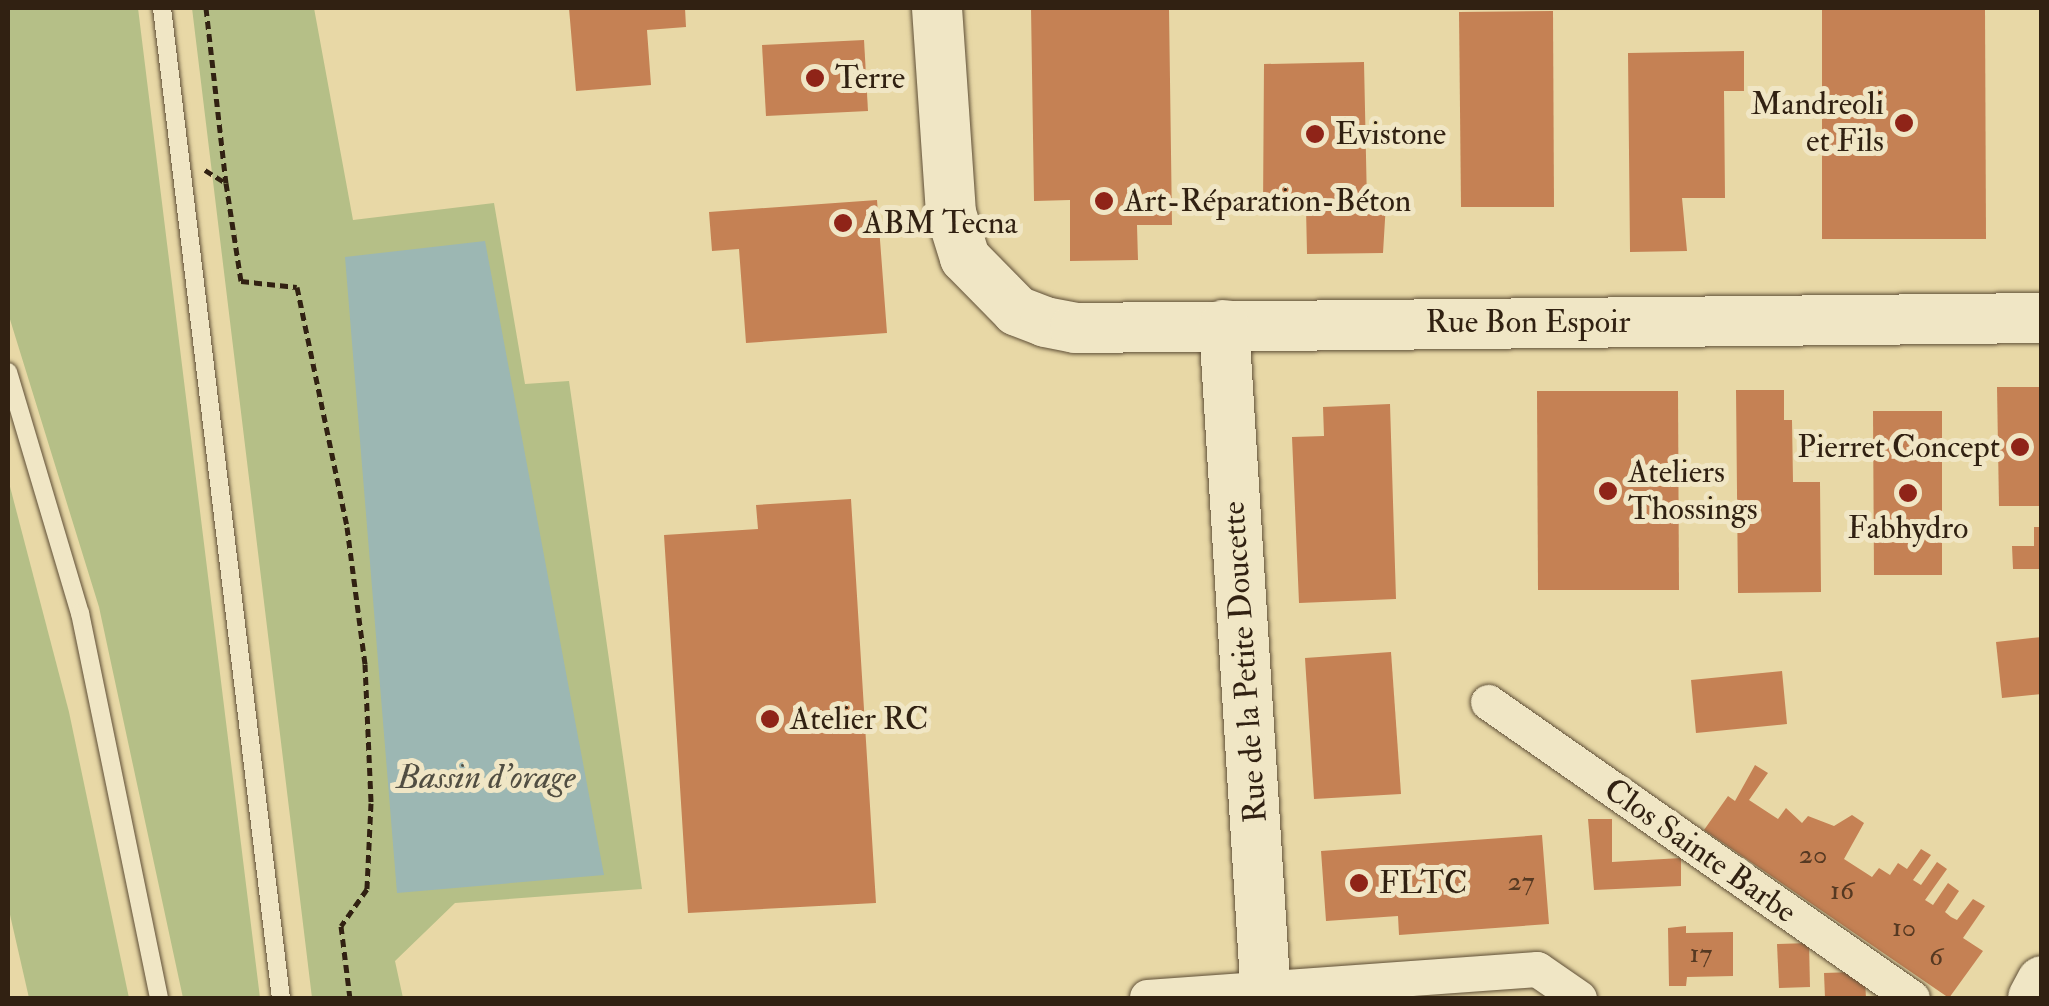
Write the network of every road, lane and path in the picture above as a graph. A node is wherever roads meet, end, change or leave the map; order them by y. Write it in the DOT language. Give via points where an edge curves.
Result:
graph roads {
  1 [pos="162,8"];
  2 [pos="206,8"];
  3 [pos="937,8"];
  4 [pos="180,155"];
  5 [pos="226,184"];
  6 [pos="2042,318"];
  7 [pos="1224,325"];
  8 [pos="8,372"];
  9 [pos="1488,702"];
  10 [pos="2042,981"];
  11 [pos="1266,993"];
  12 [pos="1147,996"];
  13 [pos="158,998"];
  14 [pos="281,998"];
  15 [pos="350,998"];
  16 [pos="1579,998"];
  17 [pos="1912,998"];
  18 [pos="2033,998"];
  1 -- 4 [label="lane"];
  2 -- 5 [label="path"];
  3 -- 7 [label="street, Rue Bon Espoir" via="951,213 964,258 1017,311 1075,328"];
  4 -- 5 [label="path"];
  4 -- 14 [label="lane"];
  5 -- 15 [label="path" via="242,281 297,287 347,528 365,664 371,803 368,889 341,926"];
  6 -- 7 [label="street, Rue Bon Espoir"];
  7 -- 11 [label="street, Rue de la Petite Doucette"];
  8 -- 13 [label="lane" via="80,613"];
  9 -- 17 [label="street, Clos Sainte Barbe"];
  10 -- 18 [label="street"];
  11 -- 12 [label="street"];
  11 -- 16 [label="street" via="1537,969"];
}
